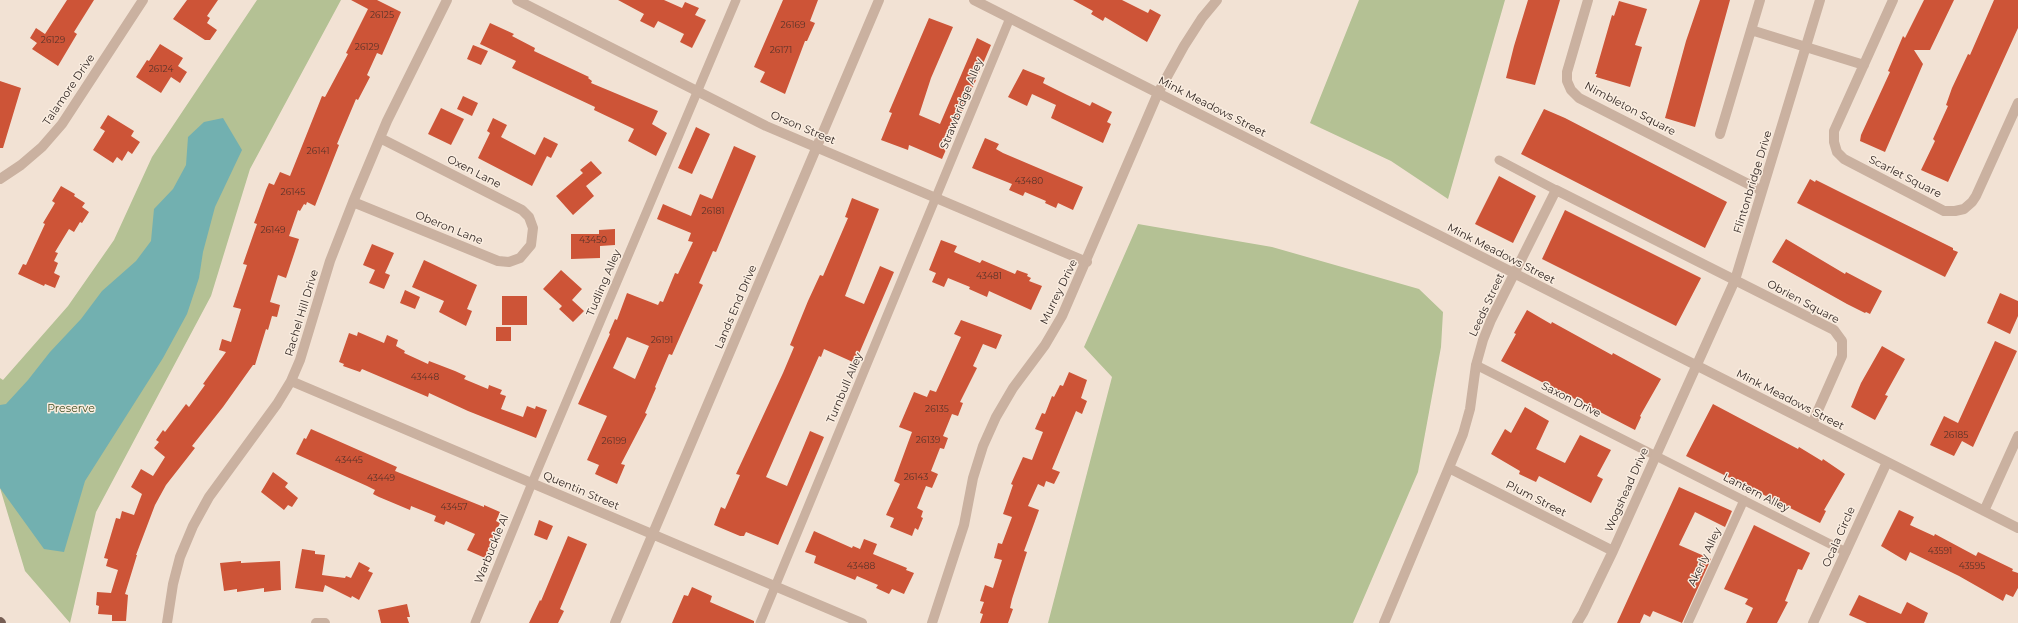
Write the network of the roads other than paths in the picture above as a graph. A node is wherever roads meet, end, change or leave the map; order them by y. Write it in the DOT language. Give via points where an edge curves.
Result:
graph roads {
  1 [pos="142,0"];
  2 [pos="448,0"];
  3 [pos="517,0"];
  4 [pos="736,0"];
  5 [pos="879,0"];
  6 [pos="974,0"];
  7 [pos="1217,0"];
  8 [pos="1588,0"];
  9 [pos="1760,0"];
  10 [pos="1820,0"];
  11 [pos="1894,0"];
  12 [pos="1010,18"];
  13 [pos="1751,30"];
  14 [pos="1806,48"];
  15 [pos="1864,65"];
  16 [pos="699,92"];
  17 [pos="1158,94"];
  18 [pos="2018,103"];
  19 [pos="1720,134"];
  20 [pos="380,138"];
  21 [pos="817,147"];
  22 [pos="1499,160"];
  23 [pos="0,179"];
  24 [pos="1556,190"];
  25 [pos="1762,191"];
  26 [pos="937,198"];
  27 [pos="353,202"];
  28 [pos="531,245"];
  29 [pos="1087,262"];
  30 [pos="1514,274"];
  31 [pos="1735,280"];
  32 [pos="1476,365"];
  33 [pos="1696,366"];
  34 [pos="291,381"];
  35 [pos="1812,424"];
  36 [pos="2018,436"];
  37 [pos="1656,456"];
  38 [pos="1887,462"];
  39 [pos="1449,468"];
  40 [pos="532,483"];
  41 [pos="1744,500"];
  42 [pos="1984,511"];
  43 [pos="2018,528"];
  44 [pos="653,535"];
  45 [pos="1613,551"];
  46 [pos="1846,552"];
  47 [pos="775,586"];
  48 [pos="167,623"];
  49 [pos="316,623"];
  50 [pos="325,623"];
  51 [pos="475,623"];
  52 [pos="615,623"];
  53 [pos="760,623"];
  54 [pos="862,623"];
  55 [pos="932,623"];
  56 [pos="1384,623"];
  57 [pos="1577,623"];
  58 [pos="1688,623"];
  59 [pos="1814,623"];
  1 -- 23 [label="street, Talamore Drive" via="62,124 21,166"];
  2 -- 20 [label="street, Rachel Hill Drive"];
  3 -- 16 [label="street, Orson Street"];
  4 -- 16 [label="lane, Tudling Alley"];
  5 -- 21 [label="street, Lands End Drive"];
  6 -- 12 [label="street, Mink Meadows Street"];
  7 -- 17 [label="street, Murrey Drive" via="1184,46"];
  8 -- 25 [label="street, Nimbleton Square" via="1567,72 1567,82 1571,90 1579,98"];
  9 -- 13 [label="street"];
  10 -- 14 [label="street, Flintonbridge Drive"];
  11 -- 15 [label="street, Scarlet Square"];
  12 -- 17 [label="street, Mink Meadows Street"];
  12 -- 26 [label="lane, Strawbridge Alley"];
  13 -- 14 [label="street"];
  13 -- 19 [label="street"];
  14 -- 15 [label="street"];
  14 -- 25 [label="street, Flintonbridge Drive"];
  15 -- 18 [label="street, Scarlet Square" via="1834,131 1837,152 1849,163 1944,211 1964,209 1972,202"];
  16 -- 21 [label="street, Orson Street" via="766,126"];
  16 -- 40 [label="lane, Tudling Alley"];
  17 -- 29 [label="street, Murrey Drive"];
  17 -- 30 [label="street, Mink Meadows Street"];
  20 -- 27 [label="street, Rachel Hill Drive"];
  20 -- 28 [label="street, Oxen Lane" via="522,210 533,228"];
  21 -- 26 [label="street, Orson Street"];
  21 -- 44 [label="street, Lands End Drive"];
  22 -- 24 [label="lane"];
  24 -- 30 [label="street, Leeds Street"];
  24 -- 31 [label="street"];
  25 -- 31 [label="street, Flintonbridge Drive"];
  26 -- 29 [label="street, Orson Street"];
  26 -- 47 [label="lane, Turnbull Alley"];
  27 -- 28 [label="street, Oberon Lane" via="498,261 509,262 520,258"];
  27 -- 34 [label="street, Rachel Hill Drive" via="330,261 300,360"];
  29 -- 55 [label="street, Murrey Drive" via="1062,316 1045,345 1013,388 983,446 973,478 964,525"];
  30 -- 32 [label="street, Leeds Street" via="1491,320"];
  30 -- 33 [label="street, Mink Meadows Street"];
  31 -- 33 [label="street, Flintonbridge Drive"];
  31 -- 35 [label="street, Obrien Square" via="1834,330 1842,341 1842,356"];
  32 -- 37 [label="lane, Saxon Drive"];
  32 -- 39 [label="street, Leeds Street" via="1470,409"];
  33 -- 35 [label="street, Mink Meadows Street"];
  33 -- 37 [label="street, Wogshead Drive"];
  34 -- 40 [label="street, Quentin Street"];
  34 -- 48 [label="street, Rachel Hill Drive" via="209,497 193,526 180,557"];
  35 -- 38 [label="street, Mink Meadows Street"];
  36 -- 42 [label="street"];
  37 -- 41 [label="lane, Lantern Alley"];
  37 -- 45 [label="street, Wogshead Drive"];
  38 -- 42 [label="street, Mink Meadows Street"];
  38 -- 46 [label="street, Ocala Circle"];
  39 -- 45 [label="street, Plum Street"];
  39 -- 56 [label="street, Leeds Street"];
  40 -- 44 [label="street, Quentin Street"];
  40 -- 51 [label="lane, Warbuckle Al"];
  41 -- 46 [label="lane, Lantern Alley"];
  41 -- 58 [label="lane, Akerly Alley"];
  42 -- 43 [label="street, Mink Meadows Street"];
  44 -- 47 [label="street, Quentin Street"];
  44 -- 52 [label="street, Lands End Drive"];
  45 -- 57 [label="street, Wogshead Drive"];
  46 -- 59 [label="street, Ocala Circle"];
  47 -- 53 [label="lane, Turnbull Alley"];
  47 -- 54 [label="street, Quentin Street"];
  49 -- 50 [label="street"];
}
